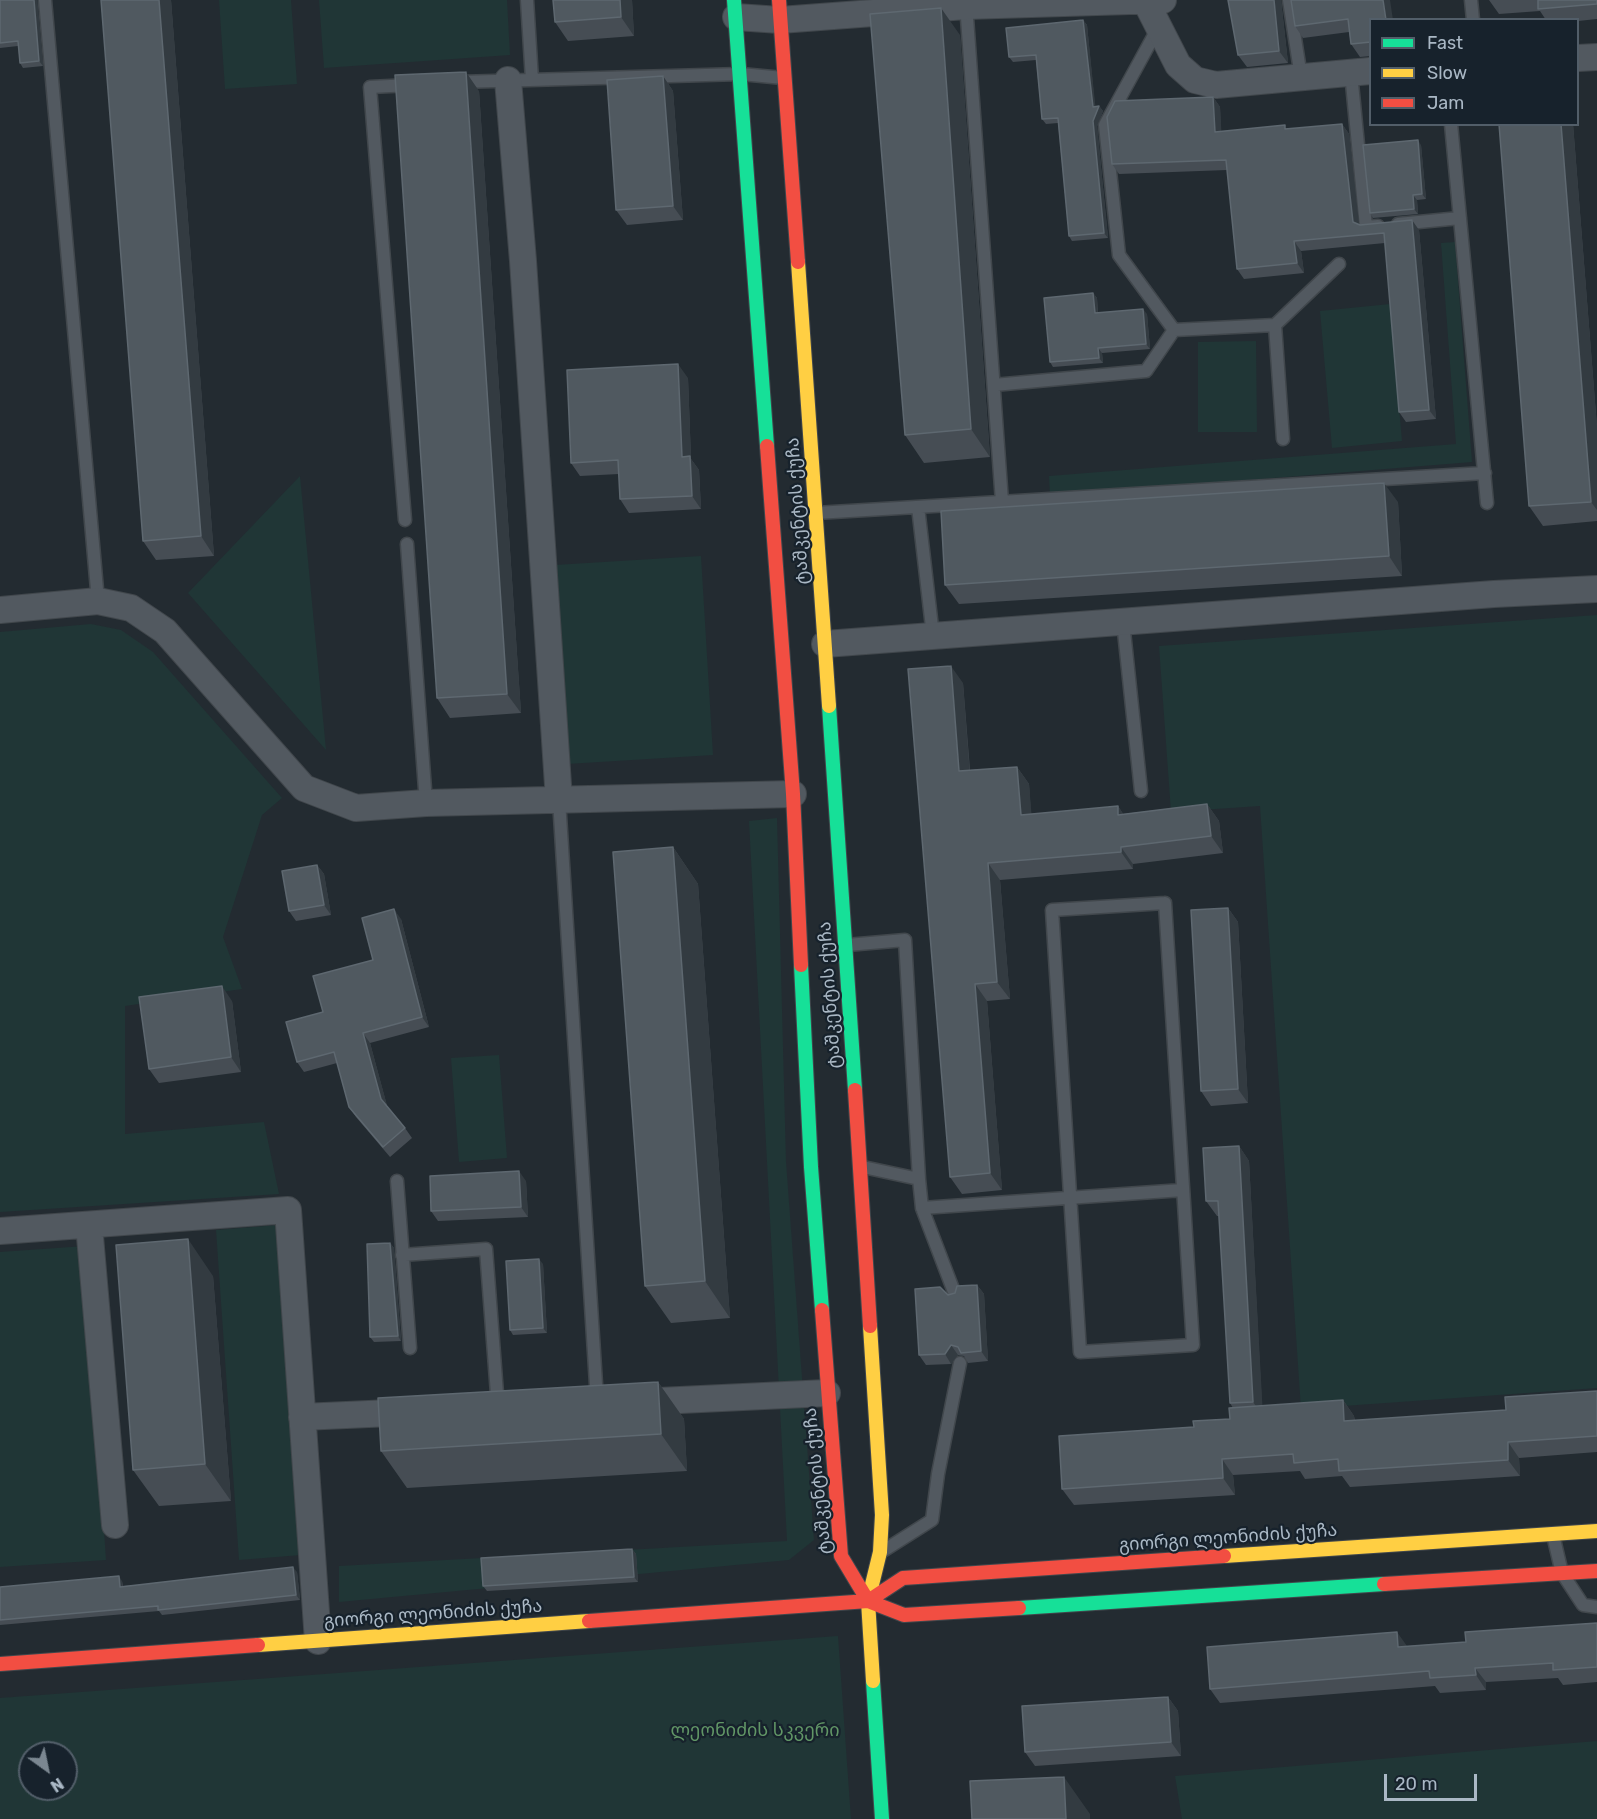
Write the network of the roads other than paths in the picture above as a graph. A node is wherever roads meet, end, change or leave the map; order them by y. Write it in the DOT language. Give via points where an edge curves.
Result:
graph roads {
  1 [pos="45,0"];
  2 [pos="527,0"];
  3 [pos="1288,0"];
  4 [pos="1472,0"];
  5 [pos="1151,1"];
  6 [pos="966,3"];
  7 [pos="735,9"];
  8 [pos="779,10"];
  9 [pos="1473,18"];
  10 [pos="1158,27"];
  11 [pos="1597,57"];
  12 [pos="1579,58"];
  13 [pos="1361,72"];
  14 [pos="741,74"];
  15 [pos="1302,77"];
  16 [pos="784,78"];
  17 [pos="520,80"];
  18 [pos="450,83"];
  19 [pos="428,84"];
  20 [pos="1451,126"];
  21 [pos="1460,218"];
  22 [pos="1339,264"];
  23 [pos="1275,325"];
  24 [pos="1174,330"];
  25 [pos="994,385"];
  26 [pos="1283,439"];
  27 [pos="1485,473"];
  28 [pos="1002,502"];
  29 [pos="1487,503"];
  30 [pos="918,507"];
  31 [pos="816,513"];
  32 [pos="405,520"];
  33 [pos="407,544"];
  34 [pos="1597,589"];
  35 [pos="98,601"];
  36 [pos="0,610"];
  37 [pos="1123,622"];
  38 [pos="933,636"];
  39 [pos="825,644"];
  40 [pos="1141,790"];
  41 [pos="793,794"];
  42 [pos="559,800"];
  43 [pos="426,803"];
  44 [pos="845,945"];
  45 [pos="859,1166"];
  46 [pos="919,1179"];
  47 [pos="397,1181"];
  48 [pos="1183,1190"];
  49 [pos="1071,1198"];
  50 [pos="922,1208"];
  51 [pos="89,1225"];
  52 [pos="0,1231"];
  53 [pos="402,1255"];
  54 [pos="957,1297"];
  55 [pos="410,1348"];
  56 [pos="960,1363"];
  57 [pos="827,1393"];
  58 [pos="586,1404"];
  59 [pos="498,1408"];
  60 [pos="438,1411"];
  61 [pos="302,1417"];
  62 [pos="115,1525"];
  63 [pos="1597,1531"];
  64 [pos="1553,1534"];
  65 [pos="880,1552"];
  66 [pos="1597,1571"];
  67 [pos="1562,1574"];
  68 [pos="868,1601"];
  69 [pos="1597,1608"];
  70 [pos="318,1641"];
  71 [pos="0,1664"];
  72 [pos="882,1819"];
  1 -- 35 [label="lane"];
  2 -- 17 [label="lane"];
  3 -- 15 [label="lane"];
  4 -- 9 [label="lane"];
  5 -- 6 [label="street"];
  5 -- 10 [label="street"];
  6 -- 8 [label="street"];
  6 -- 25 [label="lane"];
  7 -- 8 [label="street"];
  7 -- 14 [label="main road, ტაშკენტის ქუჩა"];
  8 -- 16 [label="main road, ტაშკენტის ქუჩა"];
  10 -- 15 [label="street" via="1178,65 1195,80 1216,85"];
  10 -- 24 [label="lane" via="1105,125 1119,255"];
  11 -- 12 [label="street"];
  13 -- 15 [label="street"];
  13 -- 21 [label="lane" via="1366,227"];
  14 -- 16 [label="lane"];
  14 -- 17 [label="lane"];
  14 -- 41 [label="main road, ტაშკენტის ქუჩა"];
  16 -- 31 [label="main road, ტაშკენტის ქუჩა"];
  17 -- 18 [label="lane"];
  17 -- 42 [label="street" via="523,261"];
  19 -- 32 [label="lane" via="370,87"];
  20 -- 21 [label="lane"];
  21 -- 27 [label="lane"];
  22 -- 23 [label="lane"];
  23 -- 24 [label="lane"];
  23 -- 26 [label="lane"];
  24 -- 25 [label="lane" via="1146,371"];
  25 -- 28 [label="lane"];
  27 -- 28 [label="lane"];
  27 -- 29 [label="lane"];
  28 -- 30 [label="lane"];
  30 -- 31 [label="lane"];
  30 -- 38 [label="lane"];
  31 -- 39 [label="main road, ტაშკენტის ქუჩა"];
  33 -- 43 [label="lane"];
  34 -- 37 [label="street"];
  35 -- 36 [label="street"];
  35 -- 43 [label="street" via="131,608 165,631 304,788 357,808"];
  37 -- 38 [label="street"];
  37 -- 40 [label="lane"];
  38 -- 39 [label="street"];
  39 -- 44 [label="main road, ტაშკენტის ქუჩა"];
  41 -- 42 [label="street"];
  41 -- 57 [label="main road, ტაშკენტის ქუჩა" via="811,1167"];
  42 -- 43 [label="street"];
  42 -- 58 [label="lane"];
  44 -- 45 [label="main road, ტაშკენტის ქუჩა"];
  44 -- 46 [label="lane" via="905,940"];
  45 -- 46 [label="lane"];
  45 -- 65 [label="main road, ტაშკენტის ქუჩა" via="882,1515"];
  46 -- 50 [label="lane"];
  47 -- 53 [label="lane"];
  48 -- 49 [label="lane"];
  48 -- 49 [label="lane" via="1193,1345 1080,1352"];
  48 -- 49 [label="lane" via="1165,903 1052,910"];
  49 -- 50 [label="lane"];
  50 -- 54 [label="lane"];
  51 -- 52 [label="street"];
  51 -- 61 [label="street" via="288,1210"];
  51 -- 62 [label="street"];
  53 -- 55 [label="lane"];
  53 -- 59 [label="lane" via="486,1249"];
  56 -- 65 [label="lane" via="932,1520"];
  57 -- 58 [label="street"];
  57 -- 68 [label="main road, ტაშკენტის ქუჩა" via="841,1556"];
  60 -- 61 [label="street"];
  61 -- 70 [label="street"];
  63 -- 64 [label="main road, გიორგი ლეონიძის ქუჩა"];
  64 -- 67 [label="lane"];
  64 -- 68 [label="main road, გიორგი ლეონიძის ქუჩა" via="903,1578"];
  65 -- 68 [label="main road, ტაშკენტის ქუჩა"];
  66 -- 67 [label="main road, გიორგი ლეონიძის ქუჩა"];
  67 -- 68 [label="main road, გიორგი ლეონიძის ქუჩა" via="904,1615"];
  67 -- 69 [label="lane" via="1583,1605"];
  68 -- 70 [label="main road, გიორგი ლეონიძის ქუჩა"];
  68 -- 72 [label="main road"];
  70 -- 71 [label="main road, გიორგი ლეონიძის ქუჩა"];
}
